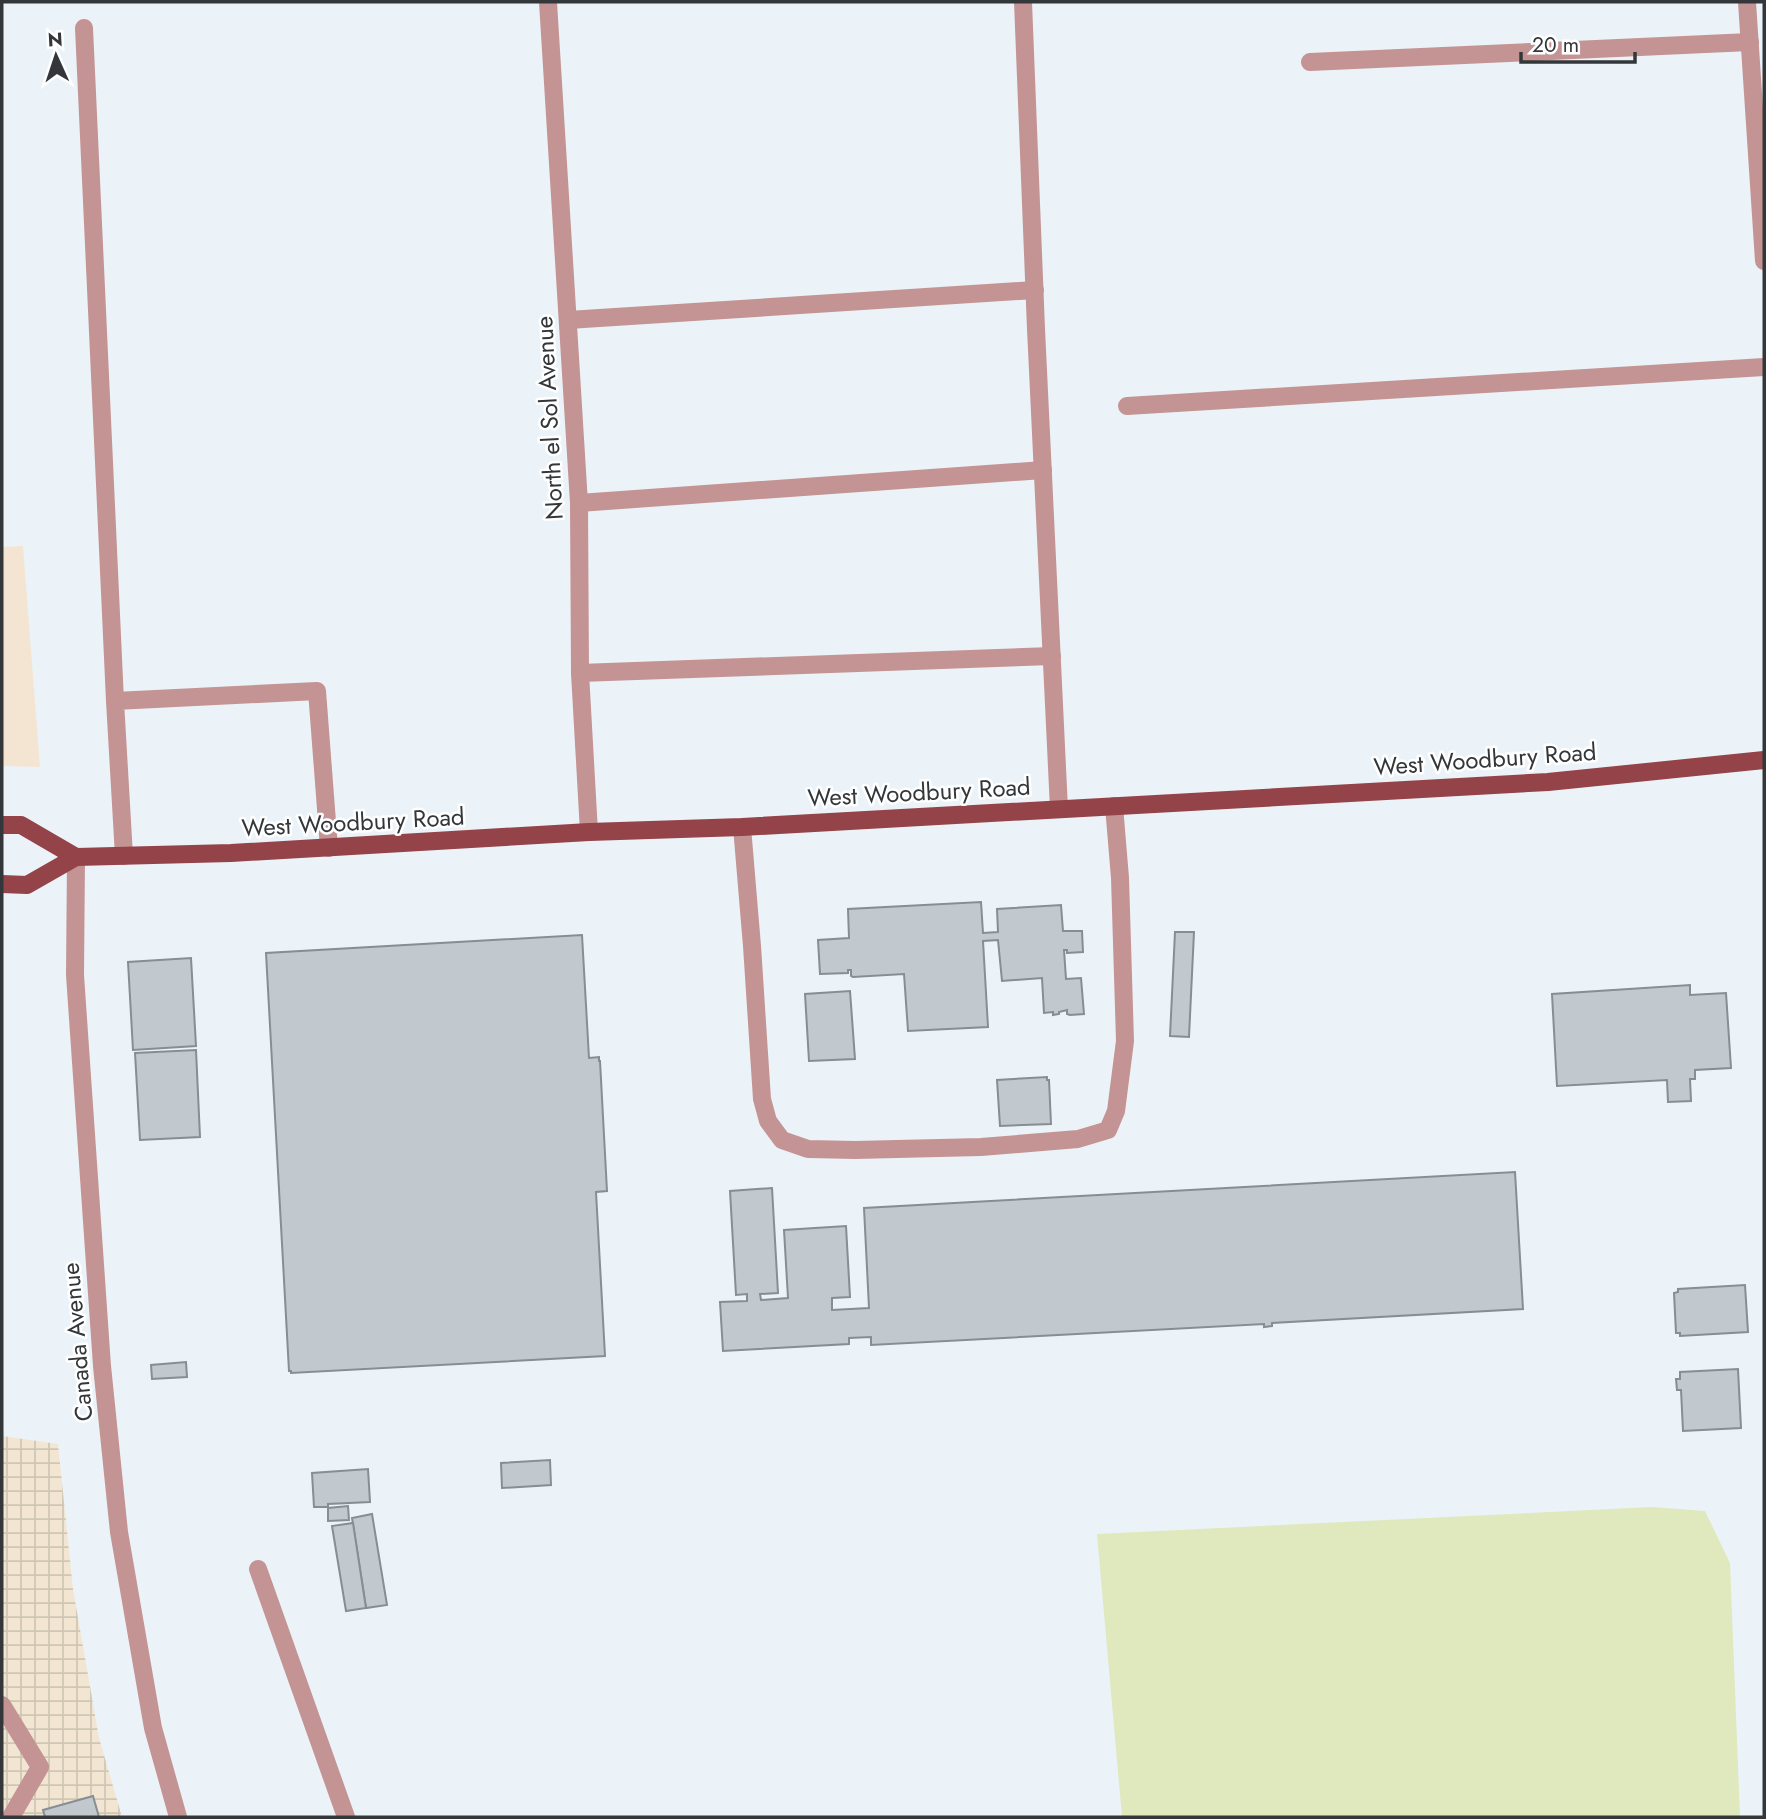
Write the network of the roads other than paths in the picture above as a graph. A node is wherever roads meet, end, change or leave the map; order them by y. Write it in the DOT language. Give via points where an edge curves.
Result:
graph roads {
  1 [pos="548,2"];
  2 [pos="1023,2"];
  3 [pos="1747,2"];
  4 [pos="84,28"];
  5 [pos="1750,42"];
  6 [pos="1310,62"];
  7 [pos="1764,261"];
  8 [pos="1035,290"];
  9 [pos="568,320"];
  10 [pos="1764,367"];
  11 [pos="1127,406"];
  12 [pos="1043,470"];
  13 [pos="579,503"];
  14 [pos="1052,656"];
  15 [pos="580,673"];
  16 [pos="116,701"];
  17 [pos="1764,760"];
  18 [pos="1114,806"];
  19 [pos="1059,809"];
  20 [pos="2,825"];
  21 [pos="742,827"];
  22 [pos="589,832"];
  23 [pos="328,848"];
  24 [pos="124,856"];
  25 [pos="76,858"];
  26 [pos="2,884"];
  27 [pos="258,1569"];
  28 [pos="2,1704"];
  29 [pos="11,1817"];
  30 [pos="178,1817"];
  31 [pos="346,1817"];
  1 -- 9 [label="street, North el Sol Avenue"];
  2 -- 8 [label="street"];
  3 -- 5 [label="street"];
  4 -- 16 [label="street"];
  5 -- 6 [label="street"];
  5 -- 7 [label="street"];
  8 -- 9 [label="street"];
  8 -- 12 [label="street"];
  9 -- 13 [label="street, North el Sol Avenue"];
  10 -- 11 [label="street"];
  12 -- 13 [label="street"];
  12 -- 14 [label="street"];
  13 -- 15 [label="street, North el Sol Avenue"];
  14 -- 15 [label="street"];
  14 -- 19 [label="street"];
  15 -- 22 [label="street, North el Sol Avenue"];
  16 -- 23 [label="street" via="317,691"];
  16 -- 24 [label="street"];
  17 -- 18 [label="main road, West Woodbury Road" via="1548,782"];
  18 -- 19 [label="main road, West Woodbury Road"];
  18 -- 21 [label="street" via="1125,1041 1116,1111 1108,1130 1078,1139 981,1147 808,1149 782,1140 768,1121 762,1099"];
  19 -- 21 [label="main road, West Woodbury Road"];
  20 -- 25 [label="main road" via="21,825"];
  21 -- 22 [label="main road, West Woodbury Road"];
  22 -- 23 [label="main road, West Woodbury Road"];
  23 -- 24 [label="main road, West Woodbury Road"];
  24 -- 25 [label="main road, West Woodbury Road"];
  25 -- 26 [label="main road, West Woodbury Road" via="27,885"];
  25 -- 30 [label="street, Canada Avenue" via="75,975 102,1366 119,1532 153,1728"];
  27 -- 31 [label="street"];
  28 -- 29 [label="street" via="40,1767"];
}
